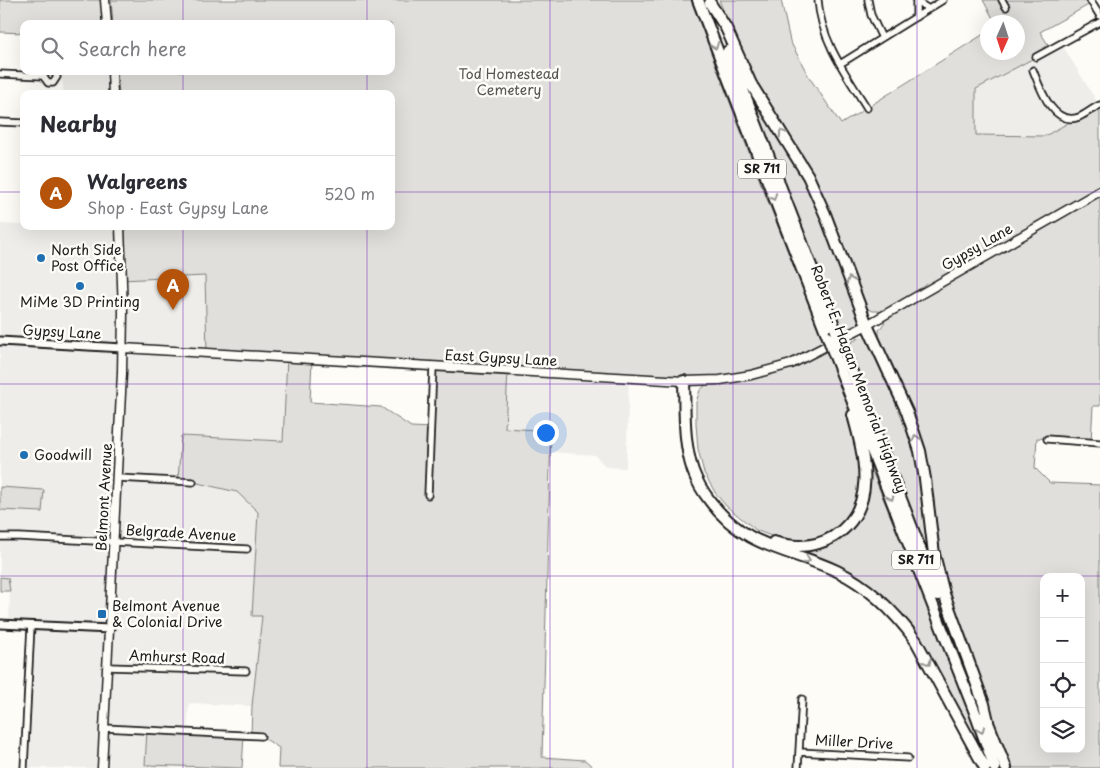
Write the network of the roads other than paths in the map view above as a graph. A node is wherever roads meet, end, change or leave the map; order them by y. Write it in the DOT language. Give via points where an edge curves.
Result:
graph roads {
  1 [pos="105,0"];
  2 [pos="698,0"];
  3 [pos="818,0"];
  4 [pos="868,0"];
  5 [pos="916,0"];
  6 [pos="943,0"];
  7 [pos="1002,0"];
  8 [pos="1090,0"];
  9 [pos="709,2"];
  10 [pos="1006,7"];
  11 [pos="929,8"];
  12 [pos="1100,16"];
  13 [pos="916,17"];
  14 [pos="108,20"];
  15 [pos="1100,22"];
  16 [pos="882,38"];
  17 [pos="1036,57"];
  18 [pos="840,64"];
  19 [pos="1033,70"];
  20 [pos="0,74"];
  21 [pos="20,75"];
  22 [pos="22,75"];
  23 [pos="57,75"];
  24 [pos="112,75"];
  25 [pos="43,76"];
  26 [pos="113,90"];
  27 [pos="1100,105"];
  28 [pos="867,108"];
  29 [pos="0,122"];
  30 [pos="20,123"];
  31 [pos="1100,191"];
  32 [pos="120,230"];
  33 [pos="868,325"];
  34 [pos="0,341"];
  35 [pos="123,348"];
  36 [pos="839,351"];
  37 [pos="433,366"];
  38 [pos="687,381"];
  39 [pos="849,392"];
  40 [pos="1047,439"];
  41 [pos="1100,443"];
  42 [pos="118,478"];
  43 [pos="193,482"];
  44 [pos="428,495"];
  45 [pos="0,537"];
  46 [pos="114,542"];
  47 [pos="247,549"];
  48 [pos="0,624"];
  49 [pos="31,625"];
  50 [pos="110,629"];
  51 [pos="108,667"];
  52 [pos="246,671"];
  53 [pos="802,699"];
  54 [pos="988,722"];
  55 [pos="104,728"];
  56 [pos="261,736"];
  57 [pos="799,752"];
  58 [pos="908,758"];
  59 [pos="24,768"];
  60 [pos="102,768"];
  61 [pos="798,768"];
  62 [pos="985,768"];
  63 [pos="995,768"];
  64 [pos="1006,768"];
  1 -- 14 [label="main road"];
  2 -- 36 [label="highway, Robert E. Hagan Memorial Highway / SR 711, one-way, bridge" via="828,337"];
  3 -- 18 [label="street" via="826,36"];
  4 -- 16 [label="street"];
  5 -- 11 [label="street"];
  5 -- 13 [label="street"];
  6 -- 11 [label="street"];
  7 -- 10 [label="street"];
  8 -- 12 [label="street"];
  33 -- 9 [label="highway, one-way" via="808,176 751,84 726,28"];
  9 -- 36 [label="highway, Robert E. Hagan Memorial Highway / SR 711, bridge" via="835,328"];
  11 -- 13 [label="street"];
  13 -- 16 [label="street"];
  15 -- 17 [label="street"];
  16 -- 18 [label="street"];
  18 -- 28 [label="street"];
  19 -- 27 [label="street" via="1046,101 1054,111 1068,118 1078,118"];
  20 -- 21 [label="street"];
  22 -- 25 [label="street"];
  23 -- 25 [label="street" via="53,83 48,83"];
  24 -- 26 [label="main road"];
  29 -- 30 [label="street"];
  31 -- 33 [label="main road, Gypsy Lane"];
  32 -- 35 [label="main road, Belmont Avenue"];
  33 -- 38 [label="main road, East Gypsy Lane" via="791,364 751,375"];
  54 -- 33 [label="highway, one-way" via="944,594 934,554 916,436"];
  34 -- 35 [label="street, Gypsy Lane"];
  35 -- 37 [label="main road, East Gypsy Lane"];
  35 -- 42 [label="main road, Belmont Avenue"];
  36 -- 39 [label="highway, Robert E. Hagan Memorial Highway / SR 711"];
  36 -- 54 [label="highway, Robert E. Hagan Memorial Highway / SR 711"];
  37 -- 38 [label="main road, East Gypsy Lane"];
  37 -- 44 [label="street"];
  38 -- 39 [label="highway" via="693,452 710,493 744,527 770,541 795,546 808,546 829,539 846,528 859,509 863,496 864,464"];
  38 -- 62 [label="highway, one-way" via="688,455 703,492 732,525 757,541 836,571 869,591 886,606 916,641"];
  39 -- 63 [label="highway, Robert E. Hagan Memorial Highway / SR 711, one-way"];
  40 -- 41 [label="street"];
  42 -- 43 [label="street"];
  42 -- 46 [label="main road, Belmont Avenue"];
  45 -- 46 [label="street, Belgrade Avenue"];
  46 -- 47 [label="street, Belgrade Avenue"];
  46 -- 50 [label="main road, Belmont Avenue"];
  48 -- 49 [label="street"];
  49 -- 50 [label="street"];
  49 -- 59 [label="street"];
  50 -- 51 [label="main road, Belmont Avenue"];
  51 -- 52 [label="street, Amhurst Road"];
  51 -- 55 [label="main road, Belmont Avenue"];
  53 -- 57 [label="street"];
  54 -- 64 [label="highway, Robert E. Hagan Memorial Highway / SR 711"];
  55 -- 56 [label="street"];
  55 -- 60 [label="main road, Belmont Avenue"];
  57 -- 58 [label="street, Miller Drive"];
  57 -- 61 [label="street"];
}
